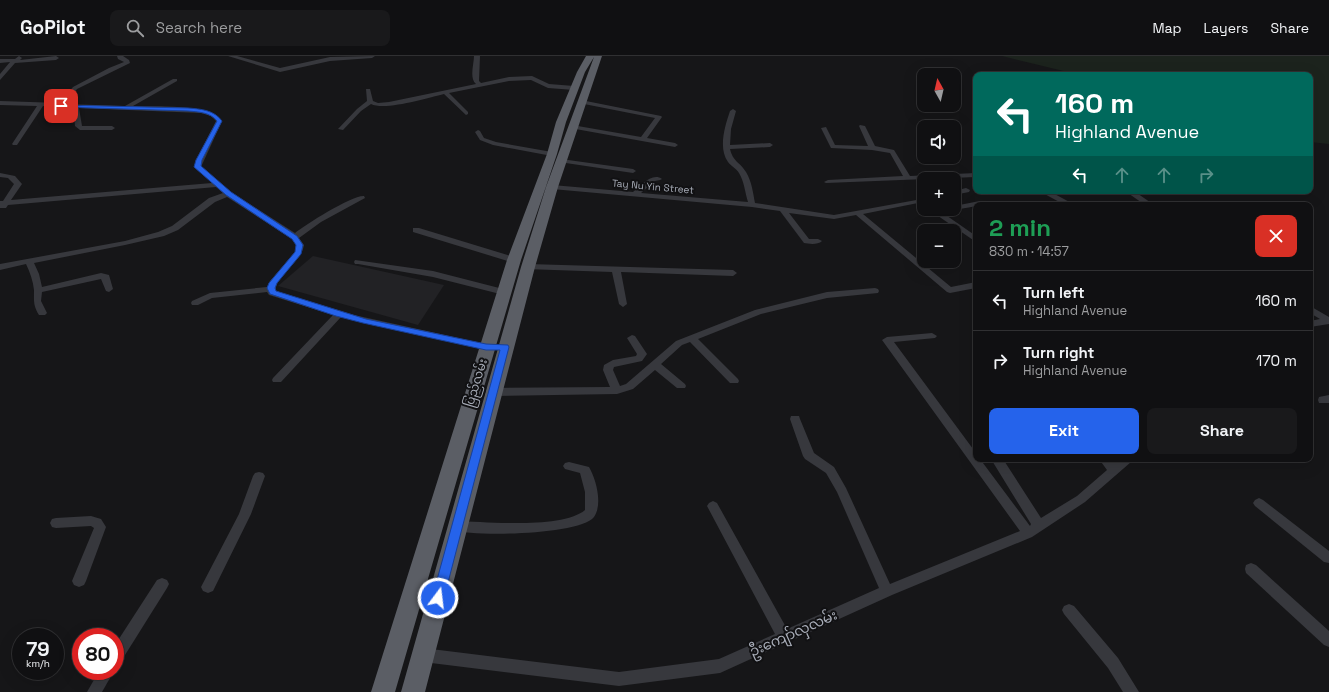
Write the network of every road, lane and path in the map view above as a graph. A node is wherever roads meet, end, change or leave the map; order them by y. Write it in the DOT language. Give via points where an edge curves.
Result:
graph roads {
  1 [pos="22,56"];
  2 [pos="120,56"];
  3 [pos="231,56"];
  4 [pos="372,56"];
  5 [pos="477,56"];
  6 [pos="590,56"];
  7 [pos="598,56"];
  8 [pos="56,58"];
  9 [pos="0,61"];
  10 [pos="15,61"];
  11 [pos="0,78"];
  12 [pos="176,80"];
  13 [pos="479,84"];
  14 [pos="574,88"];
  15 [pos="368,90"];
  16 [pos="445,92"];
  17 [pos="370,102"];
  18 [pos="581,102"];
  19 [pos="0,103"];
  20 [pos="41,105"];
  21 [pos="61,106"];
  22 [pos="76,106"];
  23 [pos="127,107"];
  24 [pos="734,111"];
  25 [pos="466,113"];
  26 [pos="862,126"];
  27 [pos="572,127"];
  28 [pos="112,128"];
  29 [pos="824,128"];
  30 [pos="341,129"];
  31 [pos="478,132"];
  32 [pos="642,140"];
  33 [pos="15,144"];
  34 [pos="675,145"];
  35 [pos="770,145"];
  36 [pos="726,147"];
  37 [pos="872,148"];
  38 [pos="556,158"];
  39 [pos="633,171"];
  40 [pos="973,174"];
  41 [pos="0,176"];
  42 [pos="907,177"];
  43 [pos="658,179"];
  44 [pos="828,182"];
  45 [pos="218,185"];
  46 [pos="552,187"];
  47 [pos="966,190"];
  48 [pos="961,191"];
  49 [pos="228,194"];
  50 [pos="635,194"];
  51 [pos="1049,194"];
  52 [pos="1134,194"];
  53 [pos="361,198"];
  54 [pos="3,202"];
  55 [pos="1065,202"];
  56 [pos="1146,202"];
  57 [pos="917,203"];
  58 [pos="752,205"];
  59 [pos="973,205"];
  60 [pos="961,207"];
  61 [pos="0,209"];
  62 [pos="783,210"];
  63 [pos="858,213"];
  64 [pos="941,216"];
  65 [pos="416,230"];
  66 [pos="295,237"];
  67 [pos="973,238"];
  68 [pos="818,241"];
  69 [pos="514,260"];
  70 [pos="29,262"];
  71 [pos="358,262"];
  72 [pos="0,267"];
  73 [pos="528,268"];
  74 [pos="616,270"];
  75 [pos="733,273"];
  76 [pos="973,286"];
  77 [pos="271,288"];
  78 [pos="109,289"];
  79 [pos="38,290"];
  80 [pos="875,291"];
  81 [pos="504,292"];
  82 [pos="195,303"];
  83 [pos="623,304"];
  84 [pos="1313,311"];
  85 [pos="42,313"];
  86 [pos="339,314"];
  87 [pos="1328,320"];
  88 [pos="1313,323"];
  89 [pos="932,336"];
  90 [pos="632,338"];
  91 [pos="692,338"];
  92 [pos="496,347"];
  93 [pos="655,365"];
  94 [pos="277,380"];
  95 [pos="734,381"];
  96 [pos="681,386"];
  97 [pos="618,390"];
  98 [pos="493,392"];
  99 [pos="795,419"];
  100 [pos="973,451"];
  101 [pos="981,462"];
  102 [pos="999,462"];
  103 [pos="1107,462"];
  104 [pos="1123,462"];
  105 [pos="569,466"];
  106 [pos="1114,470"];
  107 [pos="259,476"];
  108 [pos="1258,503"];
  109 [pos="713,506"];
  110 [pos="56,523"];
  111 [pos="457,526"];
  112 [pos="1033,529"];
  113 [pos="1329,558"];
  114 [pos="1251,568"];
  115 [pos="79,581"];
  116 [pos="162,584"];
  117 [pos="208,587"];
  118 [pos="887,591"];
  119 [pos="1069,610"];
  120 [pos="784,637"];
  121 [pos="1329,640"];
  122 [pos="124,644"];
  123 [pos="423,655"];
  124 [pos="101,680"];
  125 [pos="94,692"];
  126 [pos="383,692"];
  127 [pos="413,692"];
  128 [pos="1132,692"];
  1 -- 10 [label="street"];
  2 -- 21 [label="street" via="127,63 75,88"];
  3 -- 4 [label="street" via="280,70 326,60"];
  5 -- 13 [label="street" via="474,76"];
  6 -- 14 [label="highway, ပြည်လမ်း"];
  7 -- 18 [label="highway, ပြည်လမ်း"];
  8 -- 10 [label="street"];
  9 -- 10 [label="street"];
  10 -- 11 [label="street"];
  12 -- 23 [label="street"];
  13 -- 14 [label="street" via="532,78 548,86"];
  13 -- 16 [label="street"];
  14 -- 38 [label="highway, ပြည်လမ်း" via="561,122"];
  15 -- 17 [label="street"];
  16 -- 17 [label="street" via="389,104 377,105"];
  16 -- 25 [label="street"];
  17 -- 30 [label="street"];
  18 -- 27 [label="highway, ပြည်လမ်း"];
  18 -- 32 [label="street" via="659,117"];
  19 -- 20 [label="street"];
  20 -- 21 [label="street"];
  20 -- 33 [label="street"];
  21 -- 22 [label="street"];
  22 -- 23 [label="street"];
  22 -- 28 [label="street" via="80,128"];
  23 -- 45 [label="street" via="202,111 215,115 219,121 197,167"];
  24 -- 36 [label="street" via="730,119"];
  26 -- 37 [label="street"];
  27 -- 32 [label="street"];
  27 -- 38 [label="highway, ပြည်လမ်း"];
  29 -- 37 [label="street" via="833,147"];
  31 -- 38 [label="street" via="482,139 495,144"];
  32 -- 34 [label="street"];
  35 -- 36 [label="street"];
  36 -- 58 [label="street" via="730,159 741,170"];
  37 -- 42 [label="street" via="892,151"];
  38 -- 39 [label="street"];
  38 -- 46 [label="highway, ပြည်လမ်း"];
  38 -- 69 [label="highway, ပြည်လမ်း"];
  40 -- 42 [label="street"];
  41 -- 54 [label="street" via="10,176 18,184"];
  42 -- 44 [label="street"];
  43 -- 50 [label="street" via="654,179"];
  45 -- 49 [label="street"];
  45 -- 54 [label="street"];
  46 -- 50 [label="street, Tay Nu Yin Street"];
  46 -- 73 [label="highway, ပြည်လမ်း"];
  47 -- 48 [label="street"];
  49 -- 66 [label="street"];
  49 -- 70 [label="street" via="212,200 175,228 161,234"];
  50 -- 58 [label="street, Tay Nu Yin Street"];
  51 -- 55 [label="street"];
  52 -- 56 [label="street"];
  53 -- 66 [label="street"];
  54 -- 61 [label="street"];
  57 -- 63 [label="street, Tay Nu Yin Street"];
  58 -- 62 [label="street, Tay Nu Yin Street"];
  59 -- 60 [label="street"];
  62 -- 63 [label="street, Tay Nu Yin Street" via="834,218"];
  62 -- 68 [label="street" via="808,241"];
  63 -- 76 [label="street" via="950,290"];
  64 -- 67 [label="street"];
  65 -- 69 [label="street"];
  66 -- 77 [label="street" via="300,245 299,252"];
  69 -- 81 [label="highway, ပြည်လမ်း"];
  70 -- 72 [label="street"];
  70 -- 79 [label="street" via="35,274"];
  71 -- 81 [label="street" via="433,274"];
  73 -- 74 [label="street"];
  73 -- 92 [label="highway, ပြည်လမ်း"];
  74 -- 75 [label="street"];
  74 -- 83 [label="street"];
  77 -- 82 [label="street" via="210,296"];
  77 -- 86 [label="street" via="272,293"];
  78 -- 79 [label="street" via="106,277 101,276"];
  79 -- 85 [label="street" via="37,301"];
  80 -- 91 [label="street" via="827,296 758,312"];
  81 -- 92 [label="highway, ပြည်လမ်း"];
  84 -- 87 [label="street"];
  86 -- 92 [label="street"];
  86 -- 94 [label="street"];
  87 -- 88 [label="street"];
  89 -- 100 [label="street" via="887,340"];
  90 -- 97 [label="street" via="642,354 639,359 609,365 608,370"];
  91 -- 93 [label="street" via="679,343"];
  91 -- 95 [label="street"];
  92 -- 98 [label="highway, ပြည်လမ်း"];
  92 -- 126 [label="highway, ပြည်လမ်း"];
  93 -- 96 [label="street"];
  93 -- 97 [label="street" via="629,387"];
  97 -- 98 [label="street"];
  98 -- 111 [label="highway, ပြည်လမ်း"];
  99 -- 118 [label="street" via="810,456 830,470 842,491"];
  101 -- 112 [label="street"];
  102 -- 112 [label="street"];
  103 -- 106 [label="street"];
  104 -- 106 [label="street, ဦးကျော်လှလမ်း"];
  105 -- 111 [label="street" via="585,470 589,480 591,510 589,516 580,521 520,529"];
  106 -- 112 [label="street, ဦးကျော်လှလမ်း" via="1081,499"];
  107 -- 117 [label="street" via="246,514"];
  108 -- 113 [label="street"];
  109 -- 120 [label="street"];
  110 -- 115 [label="street" via="91,521 100,527"];
  111 -- 123 [label="highway, ပြည်လမ်း"];
  112 -- 118 [label="street, ဦးကျော်လှလမ်း"];
  114 -- 121 [label="street"];
  116 -- 122 [label="street"];
  118 -- 120 [label="street, ဦးကျော်လှလမ်း"];
  119 -- 128 [label="street" via="1113,662"];
  120 -- 123 [label="street, ဦးကျော်လှလမ်း" via="720,666 619,679"];
  123 -- 127 [label="highway, ပြည်လမ်း"];
  124 -- 125 [label="street"];
}
